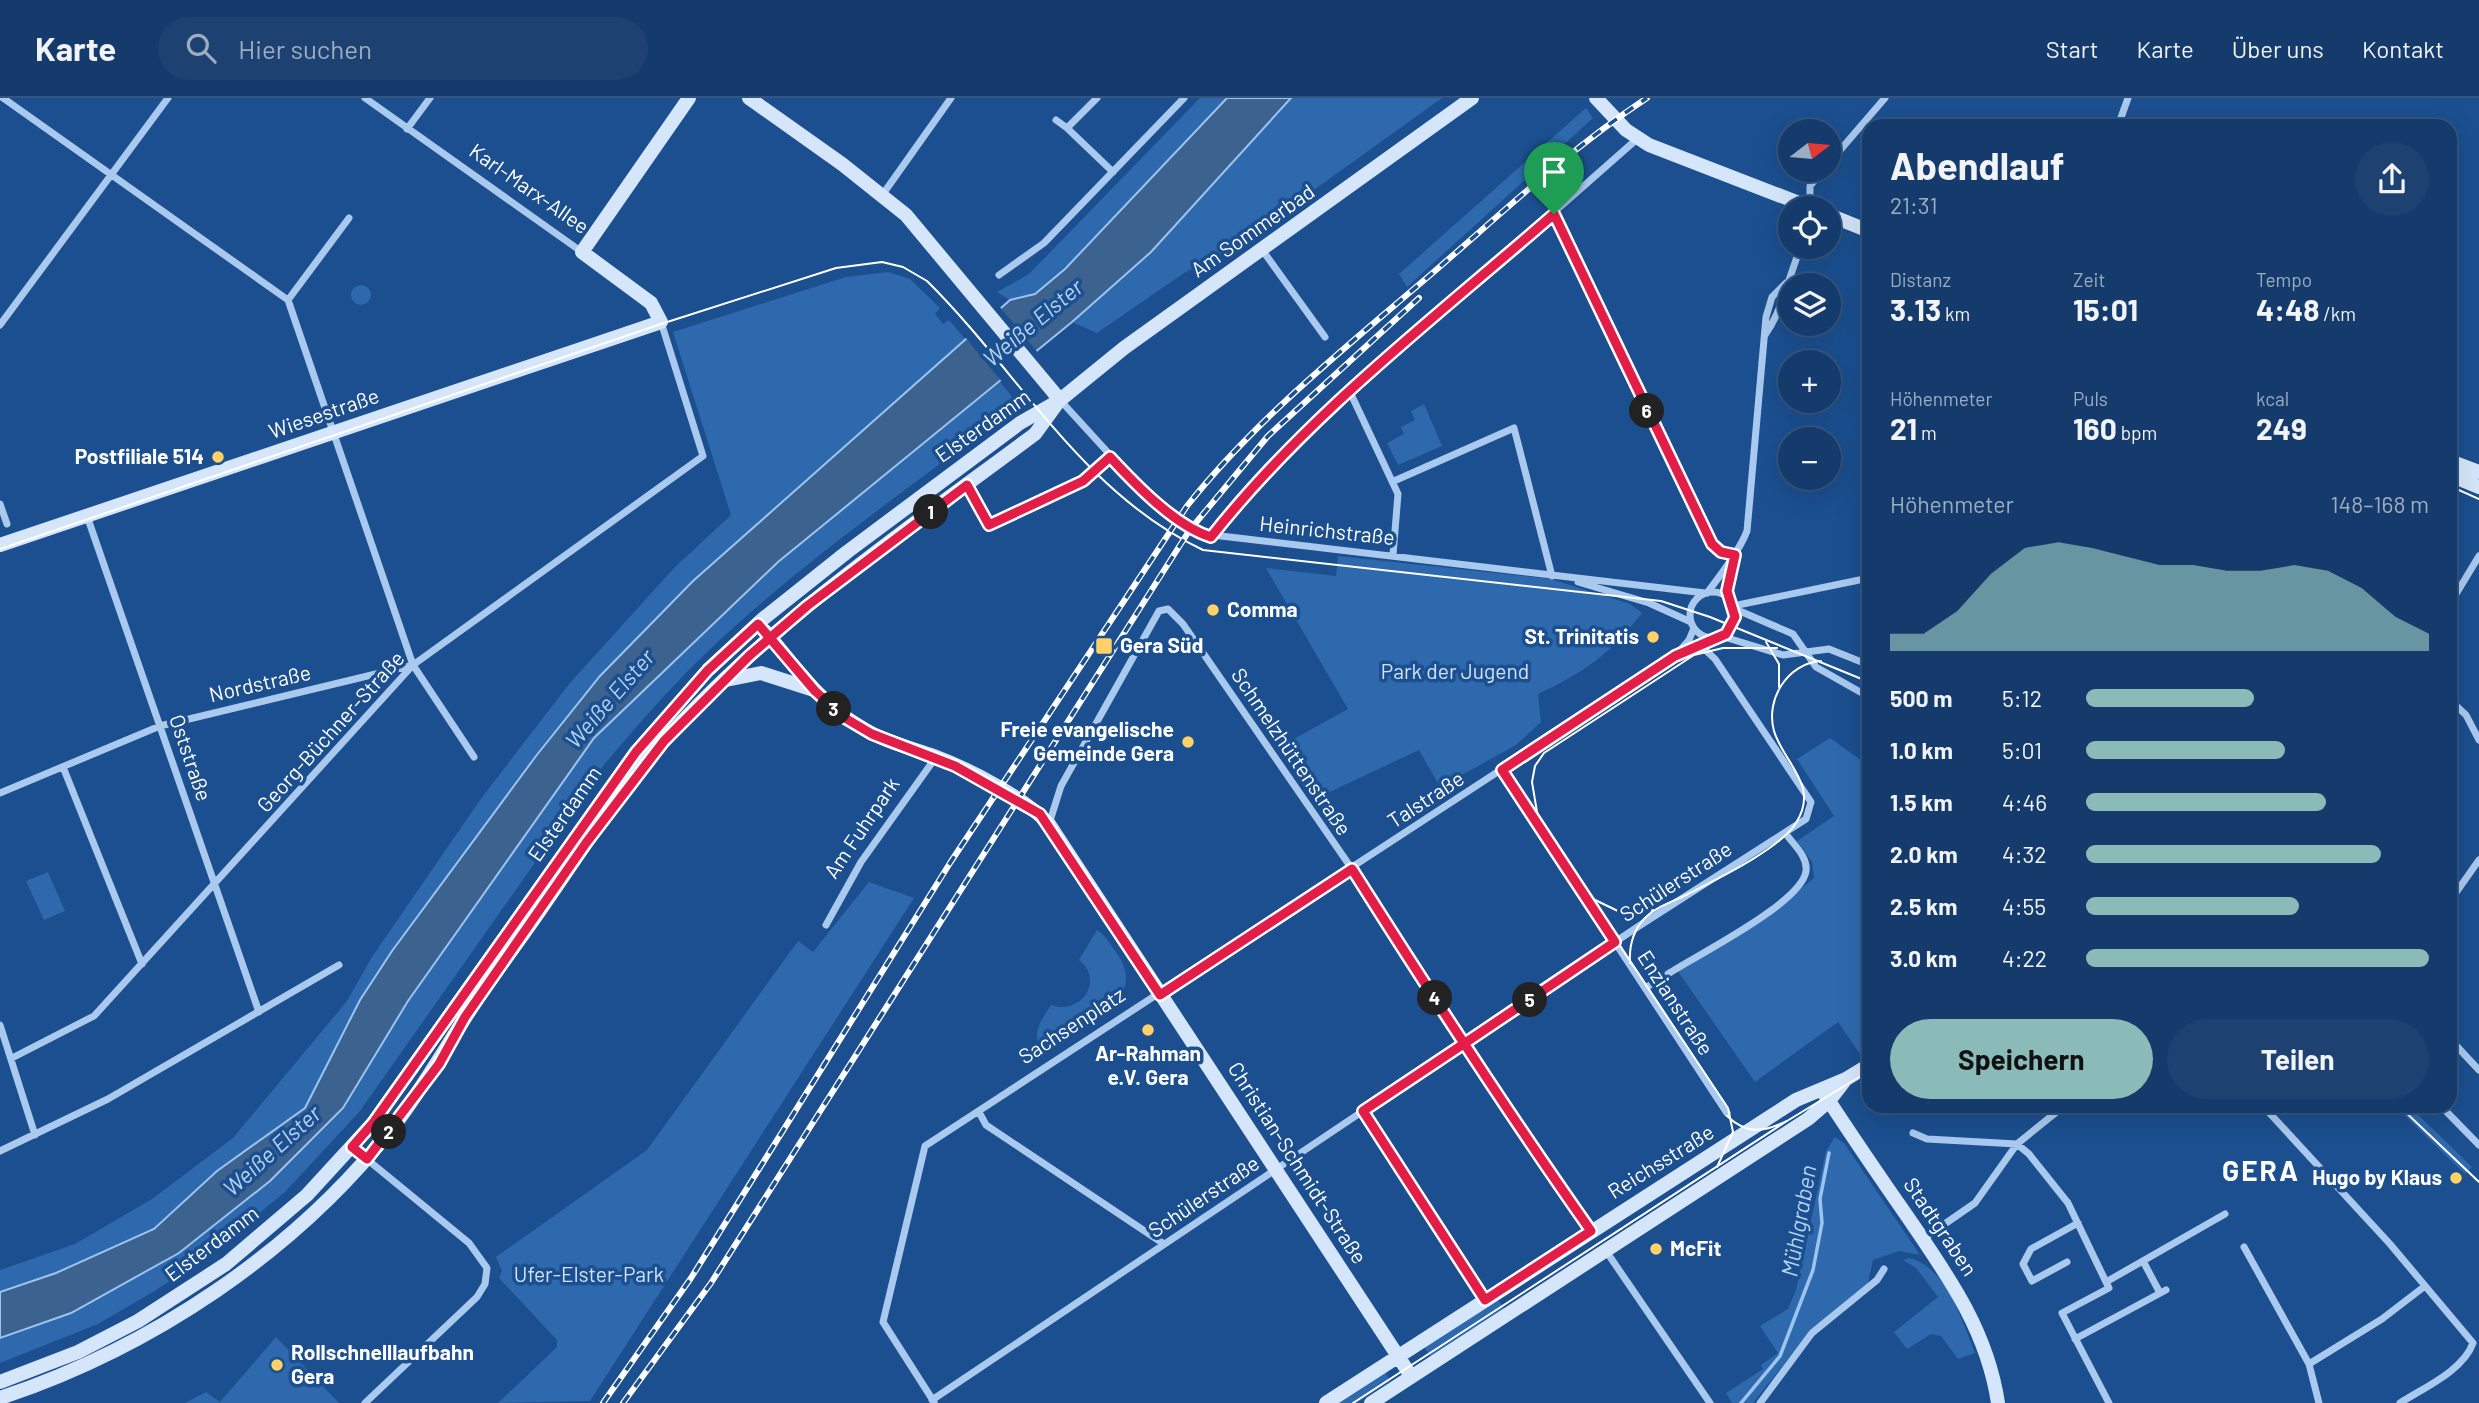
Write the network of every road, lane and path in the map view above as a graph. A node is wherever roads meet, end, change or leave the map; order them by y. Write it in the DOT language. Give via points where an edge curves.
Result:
graph roads {
  1 [pos="3,98"];
  2 [pos="168,98"];
  3 [pos="365,98"];
  4 [pos="430,98"];
  5 [pos="689,98"];
  6 [pos="749,98"];
  7 [pos="951,98"];
  8 [pos="1097,98"];
  9 [pos="1184,98"];
  10 [pos="1472,98"];
  11 [pos="1596,98"];
  12 [pos="1885,98"];
  13 [pos="2128,98"];
  14 [pos="1867,119"];
  15 [pos="2120,119"];
  16 [pos="1056,120"];
  17 [pos="1862,125"];
  18 [pos="1067,128"];
  19 [pos="407,129"];
  20 [pos="1637,139"];
  21 [pos="1841,149"];
  22 [pos="1113,172"];
  23 [pos="110,177"];
  24 [pos="883,194"];
  25 [pos="1780,196"];
  26 [pos="1554,214"];
  27 [pos="349,218"];
  28 [pos="1841,220"];
  29 [pos="1862,227"];
  30 [pos="1263,251"];
  31 [pos="582,252"];
  32 [pos="999,275"];
  33 [pos="1778,291"];
  34 [pos="288,300"];
  35 [pos="1778,312"];
  36 [pos="661,322"];
  37 [pos="0,325"];
  38 [pos="1765,335"];
  39 [pos="1325,337"];
  40 [pos="1349,392"];
  41 [pos="1060,400"];
  42 [pos="332,433"];
  43 [pos="1110,457"];
  44 [pos="2457,464"];
  45 [pos="2479,472"];
  46 [pos="2457,478"];
  47 [pos="1394,481"];
  48 [pos="967,485"];
  49 [pos="2479,488"];
  50 [pos="0,504"];
  51 [pos="87,516"];
  52 [pos="6,524"];
  53 [pos="1211,537"];
  54 [pos="0,545"];
  55 [pos="1393,555"];
  56 [pos="1735,555"];
  57 [pos="2479,556"];
  58 [pos="1556,576"];
  59 [pos="1862,580"];
  60 [pos="2457,592"];
  61 [pos="1706,593"];
  62 [pos="1727,597"];
  63 [pos="1734,607"];
  64 [pos="758,624"];
  65 [pos="1693,625"];
  66 [pos="1718,637"];
  67 [pos="770,638"];
  68 [pos="1701,646"];
  69 [pos="1806,653"];
  70 [pos="1675,656"];
  71 [pos="1862,662"];
  72 [pos="413,665"];
  73 [pos="725,680"];
  74 [pos="815,691"];
  75 [pos="1862,693"];
  76 [pos="2457,707"];
  77 [pos="160,726"];
  78 [pos="2479,740"];
  79 [pos="474,757"];
  80 [pos="936,757"];
  81 [pos="63,767"];
  82 [pos="1502,770"];
  83 [pos="0,793"];
  84 [pos="1049,824"];
  85 [pos="1786,834"];
  86 [pos="2479,860"];
  87 [pos="1352,869"];
  88 [pos="215,886"];
  89 [pos="2457,891"];
  90 [pos="826,925"];
  91 [pos="1615,942"];
  92 [pos="142,964"];
  93 [pos="339,965"];
  94 [pos="1668,974"];
  95 [pos="1656,982"];
  96 [pos="1645,988"];
  97 [pos="1160,995"];
  98 [pos="259,1012"];
  99 [pos="0,1025"];
  100 [pos="1465,1043"];
  101 [pos="2457,1046"];
  102 [pos="12,1058"];
  103 [pos="1862,1069"];
  104 [pos="2479,1070"];
  105 [pos="1846,1079"];
  106 [pos="1821,1088"];
  107 [pos="1829,1101"];
  108 [pos="1363,1111"];
  109 [pos="979,1112"];
  110 [pos="1727,1113"];
  111 [pos="2055,1113"];
  112 [pos="2269,1113"];
  113 [pos="2448,1113"];
  114 [pos="1913,1133"];
  115 [pos="35,1135"];
  116 [pos="2017,1144"];
  117 [pos="2479,1145"];
  118 [pos="352,1147"];
  119 [pos="0,1151"];
  120 [pos="367,1159"];
  121 [pos="1276,1170"];
  122 [pos="2225,1214"];
  123 [pos="2078,1223"];
  124 [pos="1591,1231"];
  125 [pos="1923,1239"];
  126 [pos="1164,1244"];
  127 [pos="2244,1247"];
  128 [pos="1606,1251"];
  129 [pos="2146,1260"];
  130 [pos="2067,1262"];
  131 [pos="1884,1269"];
  132 [pos="2106,1282"];
  133 [pos="2425,1286"];
  134 [pos="1485,1300"];
  135 [pos="2075,1339"];
  136 [pos="2476,1342"];
  137 [pos="1398,1356"];
  138 [pos="2309,1364"];
  139 [pos="1411,1376"];
  140 [pos="0,1382"];
  141 [pos="0,1398"];
  142 [pos="933,1402"];
  143 [pos="2405,1402"];
  144 [pos="365,1403"];
  145 [pos="1326,1403"];
  146 [pos="1371,1403"];
  147 [pos="1710,1403"];
  148 [pos="1760,1403"];
  149 [pos="1998,1403"];
  150 [pos="2109,1403"];
  151 [pos="2319,1403"];
  1 -- 23 [label="street"];
  2 -- 23 [label="street"];
  3 -- 19 [label="street, Karl-Marx-Allee"];
  4 -- 19 [label="street"];
  5 -- 31 [label="main road"];
  6 -- 24 [label="main road"];
  7 -- 24 [label="street"];
  8 -- 18 [label="street"];
  9 -- 22 [label="street"];
  10 -- 30 [label="main road, Am Sommerbad"];
  11 -- 20 [label="main road"];
  12 -- 14 [label="street"];
  13 -- 15 [label="street"];
  16 -- 18 [label="street"];
  17 -- 21 [label="street"];
  18 -- 22 [label="street"];
  19 -- 31 [label="street, Karl-Marx-Allee"];
  20 -- 25 [label="main road"];
  20 -- 26 [label="street"];
  22 -- 32 [label="street" via="1030,256"];
  23 -- 34 [label="street"];
  23 -- 37 [label="street"];
  24 -- 41 [label="main road" via="906,215"];
  26 -- 40 [label="street"];
  26 -- 56 [label="street" via="1712,544"];
  27 -- 34 [label="street"];
  28 -- 29 [label="main road"];
  30 -- 39 [label="street"];
  30 -- 41 [label="main road, Am Sommerbad" via="1124,348"];
  31 -- 36 [label="main road, Karl-Marx-Allee" via="652,303"];
  33 -- 38 [label="street" via="1766,317"];
  34 -- 42 [label="street"];
  35 -- 38 [label="street"];
  36 -- 42 [label="main road, Wiesestraße"];
  36 -- 72 [label="street, Georg-Büchner-Straße" via="704,456"];
  38 -- 56 [label="street" via="1750,514"];
  40 -- 47 [label="street"];
  40 -- 53 [label="street" via="1254,483"];
  41 -- 43 [label="street, Heinrichstraße"];
  41 -- 48 [label="main road, Elsterdamm" via="1035,434"];
  41 -- 64 [label="main road, Elsterdamm" via="1020,423 847,551"];
  42 -- 51 [label="main road, Wiesestraße"];
  42 -- 72 [label="street"];
  43 -- 48 [label="street" via="1083,481 989,525"];
  43 -- 53 [label="street, Heinrichstraße" via="1155,500"];
  44 -- 45 [label="main road"];
  46 -- 49 [label="main road"];
  47 -- 55 [label="street" via="1398,494"];
  47 -- 58 [label="street" via="1514,428"];
  48 -- 67 [label="main road, Elsterdamm"];
  50 -- 52 [label="street"];
  51 -- 54 [label="main road, Wiesestraße"];
  51 -- 77 [label="street, Oststraße"];
  53 -- 55 [label="street, Heinrichstraße"];
  55 -- 58 [label="street, Heinrichstraße"];
  56 -- 61 [label="street"];
  56 -- 62 [label="street"];
  57 -- 60 [label="street"];
  58 -- 61 [label="street, Heinrichstraße"];
  58 -- 65 [label="street, Heinrichstraße" via="1649,603"];
  59 -- 63 [label="street"];
  61 -- 62 [label="street"];
  61 -- 65 [label="street" via="1692,604"];
  62 -- 63 [label="street"];
  63 -- 66 [label="street" via="1734,623"];
  63 -- 69 [label="street" via="1793,634"];
  64 -- 67 [label="main road"];
  64 -- 118 [label="main road, Elsterdamm" via="699,680 636,752"];
  65 -- 66 [label="street" via="1703,635"];
  65 -- 70 [label="street, Talstraße" via="1689,640"];
  66 -- 68 [label="street, Talstraße"];
  66 -- 69 [label="street" via="1783,655"];
  67 -- 73 [label="main road, Elsterdamm"];
  67 -- 74 [label="main road"];
  68 -- 70 [label="street, Talstraße"];
  68 -- 85 [label="street, Schülerstraße" via="1811,802 1810,814"];
  69 -- 71 [label="street" via="1829,649"];
  69 -- 75 [label="street" via="1823,672"];
  70 -- 82 [label="street, Talstraße"];
  72 -- 77 [label="street, Nordstraße"];
  72 -- 79 [label="street"];
  72 -- 88 [label="street, Georg-Büchner-Straße"];
  73 -- 74 [label="main road" via="761,673"];
  73 -- 120 [label="main road, Elsterdamm" via="633,779 465,1017 431,1074"];
  74 -- 80 [label="main road" via="872,734"];
  76 -- 78 [label="street"];
  77 -- 81 [label="street, Nordstraße"];
  77 -- 88 [label="street, Oststraße"];
  80 -- 84 [label="main road" via="1028,806"];
  80 -- 90 [label="street, Am Fuhrpark" via="861,862"];
  81 -- 83 [label="street, Nordstraße"];
  81 -- 92 [label="street"];
  82 -- 87 [label="street, Talstraße"];
  82 -- 91 [label="street, Enzianstraße"];
  84 -- 87 [label="street, Schmelzhüttenstraße" via="1062,786 1152,623 1159,611 1168,609 1183,624"];
  84 -- 97 [label="main road, Sachsenplatz"];
  85 -- 91 [label="street, Schülerstraße"];
  85 -- 94 [label="street" via="1805,860 1801,887 1764,916"];
  86 -- 89 [label="street"];
  87 -- 97 [label="street, Talstraße"];
  87 -- 100 [label="street, Schmelzhüttenstraße"];
  88 -- 92 [label="street, Georg-Büchner-Straße"];
  88 -- 98 [label="street, Oststraße"];
  91 -- 96 [label="street, Enzianstraße"];
  91 -- 100 [label="street, Schülerstraße"];
  92 -- 102 [label="street, Georg-Büchner-Straße" via="94,1016"];
  93 -- 98 [label="street"];
  95 -- 96 [label="street"];
  96 -- 110 [label="street, Enzianstraße"];
  97 -- 109 [label="street, Sachsenplatz"];
  97 -- 121 [label="main road, Christian-Schmidt-Straße"];
  98 -- 115 [label="street" via="108,1099"];
  99 -- 102 [label="street"];
  100 -- 108 [label="street, Schülerstraße"];
  100 -- 124 [label="street, Schmelzhüttenstraße"];
  101 -- 104 [label="street"];
  102 -- 115 [label="street"];
  103 -- 105 [label="main road, Reichsstraße"];
  105 -- 106 [label="main road, Reichsstraße"];
  105 -- 107 [label="main road, Reichsstraße"];
  106 -- 107 [label="main road, Stadtgraben"];
  106 -- 124 [label="main road, Reichsstraße"];
  107 -- 125 [label="main road, Stadtgraben"];
  107 -- 128 [label="main road, Reichsstraße"];
  108 -- 121 [label="street, Schülerstraße"];
  108 -- 134 [label="street"];
  109 -- 126 [label="street" via="986,1125"];
  109 -- 142 [label="street, Sachsenplatz" via="925,1146 883,1322"];
  111 -- 116 [label="street"];
  112 -- 133 [label="street"];
  113 -- 117 [label="street"];
  114 -- 116 [label="street" via="1927,1139"];
  115 -- 119 [label="street"];
  116 -- 123 [label="street" via="2059,1190"];
  116 -- 125 [label="street" via="1975,1203"];
  118 -- 120 [label="street"];
  118 -- 140 [label="main road, Elsterdamm" via="262,1235 188,1290 78,1352"];
  120 -- 141 [label="main road, Elsterdamm" via="322,1206 196,1303 95,1360"];
  120 -- 144 [label="street" via="469,1243 487,1268 477,1297"];
  121 -- 126 [label="street, Schülerstraße"];
  121 -- 137 [label="main road, Christian-Schmidt-Straße"];
  122 -- 129 [label="street"];
  123 -- 130 [label="street" via="2031,1249 2023,1264 2032,1281"];
  123 -- 132 [label="street"];
  124 -- 128 [label="main road"];
  124 -- 134 [label="main road, Reichsstraße"];
  125 -- 149 [label="main road, Stadtgraben" via="1969,1310 1994,1376"];
  126 -- 142 [label="street, Schülerstraße"];
  127 -- 138 [label="street"];
  128 -- 139 [label="main road, Reichsstraße"];
  128 -- 147 [label="street"];
  129 -- 132 [label="street"];
  129 -- 135 [label="street" via="2163,1292"];
  131 -- 148 [label="street" via="1877,1280 1812,1333"];
  132 -- 135 [label="street" via="2109,1288 2062,1313"];
  133 -- 136 [label="street"];
  133 -- 138 [label="street"];
  134 -- 137 [label="main road, Reichsstraße"];
  135 -- 150 [label="street"];
  136 -- 143 [label="street" via="2458,1365"];
  137 -- 139 [label="main road, Christian-Schmidt-Straße"];
  137 -- 145 [label="main road, Reichsstraße"];
  138 -- 151 [label="street"];
  139 -- 146 [label="main road, Reichsstraße"];
}
